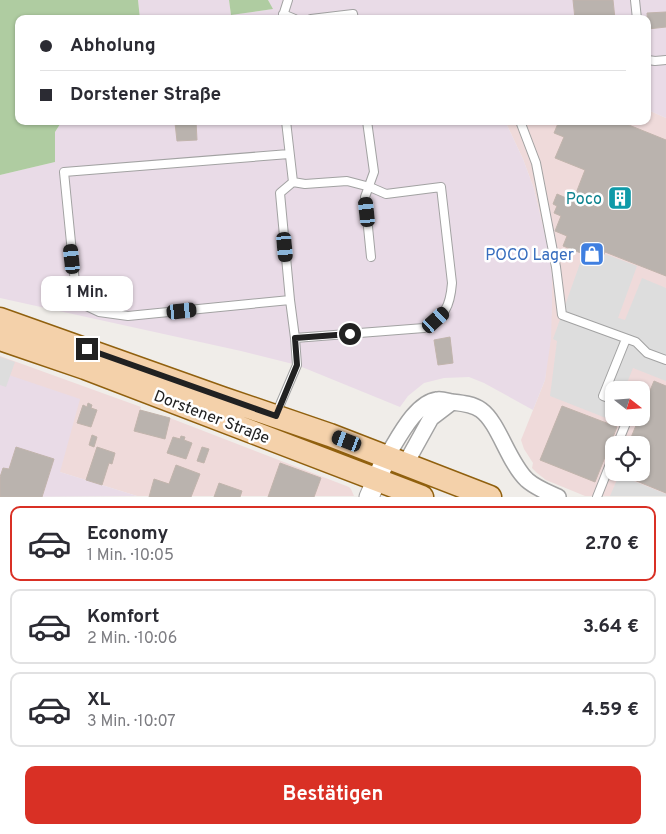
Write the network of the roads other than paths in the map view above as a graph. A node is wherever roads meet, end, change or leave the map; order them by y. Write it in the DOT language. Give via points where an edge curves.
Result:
graph roads {
  1 [pos="288,0"];
  2 [pos="635,0"];
  3 [pos="284,15"];
  4 [pos="637,15"];
  5 [pos="651,60"];
  6 [pos="666,60"];
  7 [pos="286,125"];
  8 [pos="368,125"];
  9 [pos="522,125"];
  10 [pos="289,154"];
  11 [pos="293,182"];
  12 [pos="370,187"];
  13 [pos="371,257"];
  14 [pos="290,300"];
  15 [pos="0,319"];
  16 [pos="295,338"];
  17 [pos="0,339"];
  18 [pos="626,339"];
  19 [pos="666,360"];
  20 [pos="610,381"];
  21 [pos="452,402"];
  22 [pos="276,416"];
  23 [pos="397,460"];
  24 [pos="605,476"];
  25 [pos="382,489"];
  26 [pos="422,496"];
  27 [pos="490,496"];
  28 [pos="558,496"];
  29 [pos="597,496"];
  1 -- 3 [label="lane"];
  2 -- 4 [label="lane"];
  5 -- 6 [label="lane"];
  7 -- 10 [label="lane"];
  8 -- 12 [label="lane" via="374,172"];
  9 -- 18 [label="lane" via="536,163 562,314"];
  10 -- 11 [label="lane"];
  10 -- 14 [label="lane" via="64,172 76,293 84,305 99,312 128,316"];
  11 -- 12 [label="lane" via="347,181"];
  11 -- 14 [label="lane" via="280,193"];
  12 -- 13 [label="lane" via="365,197"];
  12 -- 16 [label="lane" via="386,194 441,187 452,283 451,299 445,312 424,328"];
  14 -- 16 [label="lane"];
  15 -- 22 [label="main road, Dorstener Straße"];
  16 -- 22 [label="lane" via="297,365"];
  17 -- 25 [label="main road, Dorstener Straße" via="85,368"];
  18 -- 19 [label="lane" via="636,342 647,353"];
  18 -- 20 [label="lane"];
  21 -- 23 [label="street" via="431,418"];
  21 -- 23 [label="street" via="438,400 419,409 404,428"];
  21 -- 28 [label="street" via="482,411 524,477 536,487"];
  22 -- 23 [label="main road, Dorstener Straße"];
  23 -- 25 [label="street"];
  23 -- 27 [label="main road, Dorstener Straße"];
  24 -- 29 [label="lane"];
  25 -- 26 [label="main road, Dorstener Straße"];
}
